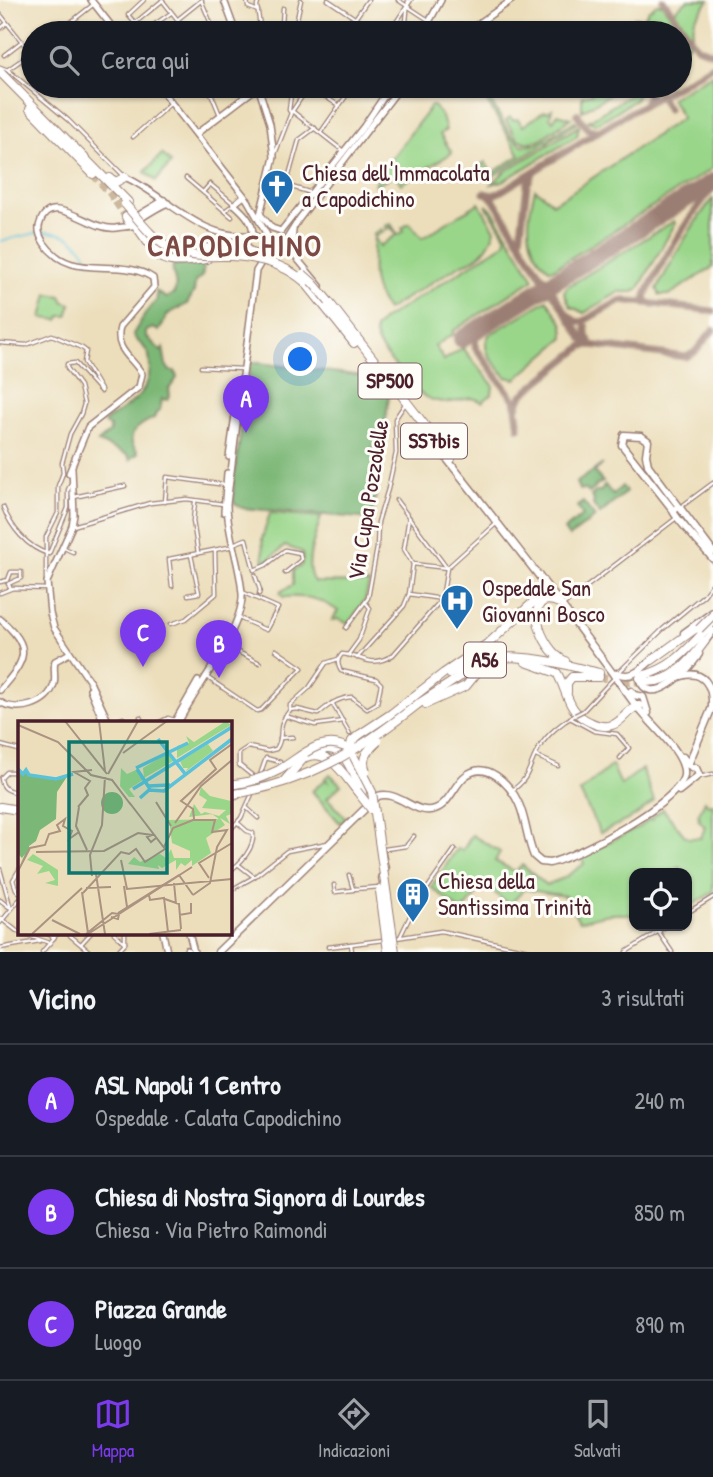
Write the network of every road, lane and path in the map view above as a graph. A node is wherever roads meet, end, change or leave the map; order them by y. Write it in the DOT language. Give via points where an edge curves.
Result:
graph roads {
  1 [pos="144,0"];
  2 [pos="162,0"];
  3 [pos="201,0"];
  4 [pos="224,0"];
  5 [pos="247,0"];
  6 [pos="260,0"];
  7 [pos="301,0"];
  8 [pos="328,0"];
  9 [pos="368,0"];
  10 [pos="398,0"];
  11 [pos="410,0"];
  12 [pos="441,0"];
  13 [pos="512,0"];
  14 [pos="92,2"];
  15 [pos="407,7"];
  16 [pos="283,8"];
  17 [pos="258,11"];
  18 [pos="171,13"];
  19 [pos="0,14"];
  20 [pos="355,19"];
  21 [pos="177,20"];
  22 [pos="71,21"];
  23 [pos="107,21"];
  24 [pos="133,21"];
  25 [pos="137,21"];
  26 [pos="159,21"];
  27 [pos="209,21"];
  28 [pos="232,21"];
  29 [pos="259,21"];
  30 [pos="282,21"];
  31 [pos="296,21"];
  32 [pos="358,21"];
  33 [pos="397,21"];
  34 [pos="406,21"];
  35 [pos="430,21"];
  36 [pos="482,21"];
  37 [pos="7,23"];
  38 [pos="0,29"];
  39 [pos="21,42"];
  40 [pos="4,55"];
  41 [pos="21,60"];
  42 [pos="4,73"];
  43 [pos="21,83"];
  44 [pos="21,94"];
  45 [pos="24,98"];
  46 [pos="24,98"];
  47 [pos="24,98"];
  48 [pos="40,98"];
  49 [pos="167,98"];
  50 [pos="213,98"];
  51 [pos="242,98"];
  52 [pos="262,98"];
  53 [pos="290,98"];
  54 [pos="301,98"];
  55 [pos="327,98"];
  56 [pos="345,98"];
  57 [pos="382,98"];
  58 [pos="391,98"];
  59 [pos="171,103"];
  60 [pos="339,106"];
  61 [pos="292,112"];
  62 [pos="220,115"];
  63 [pos="314,128"];
  64 [pos="320,132"];
  65 [pos="196,134"];
  66 [pos="133,137"];
  67 [pos="344,151"];
  68 [pos="274,157"];
  69 [pos="93,174"];
  70 [pos="125,177"];
  71 [pos="186,178"];
  72 [pos="268,180"];
  73 [pos="286,186"];
  74 [pos="203,192"];
  75 [pos="312,193"];
  76 [pos="246,198"];
  77 [pos="166,202"];
  78 [pos="126,203"];
  79 [pos="157,203"];
  80 [pos="234,204"];
  81 [pos="225,211"];
  82 [pos="232,217"];
  83 [pos="260,218"];
  84 [pos="130,223"];
  85 [pos="294,227"];
  86 [pos="279,231"];
  87 [pos="253,234"];
  88 [pos="241,236"];
  89 [pos="269,242"];
  90 [pos="283,244"];
  91 [pos="243,253"];
  92 [pos="265,254"];
  93 [pos="288,254"];
  94 [pos="231,256"];
  95 [pos="311,274"];
  96 [pos="0,343"];
  97 [pos="371,360"];
  98 [pos="201,367"];
  99 [pos="243,369"];
  100 [pos="405,404"];
  101 [pos="451,459"];
  102 [pos="70,474"];
  103 [pos="713,483"];
  104 [pos="226,485"];
  105 [pos="125,486"];
  106 [pos="74,497"];
  107 [pos="196,500"];
  108 [pos="396,500"];
  109 [pos="164,502"];
  110 [pos="225,504"];
  111 [pos="3,507"];
  112 [pos="677,512"];
  113 [pos="409,517"];
  114 [pos="497,524"];
  115 [pos="72,526"];
  116 [pos="62,547"];
  117 [pos="230,547"];
  118 [pos="215,550"];
  119 [pos="521,550"];
  120 [pos="73,552"];
  121 [pos="713,552"];
  122 [pos="44,553"];
  123 [pos="198,554"];
  124 [pos="191,555"];
  125 [pos="713,559"];
  126 [pos="413,564"];
  127 [pos="447,568"];
  128 [pos="285,573"];
  129 [pos="255,575"];
  130 [pos="542,581"];
  131 [pos="0,582"];
  132 [pos="48,586"];
  133 [pos="172,586"];
  134 [pos="712,586"];
  135 [pos="10,588"];
  136 [pos="0,593"];
  137 [pos="240,593"];
  138 [pos="259,594"];
  139 [pos="409,594"];
  140 [pos="188,595"];
  141 [pos="442,598"];
  142 [pos="366,603"];
  143 [pos="561,603"];
  144 [pos="713,616"];
  145 [pos="237,617"];
  146 [pos="0,618"];
  147 [pos="171,624"];
  148 [pos="346,628"];
  149 [pos="713,629"];
  150 [pos="705,642"];
  151 [pos="223,644"];
  152 [pos="276,650"];
  153 [pos="71,653"];
  154 [pos="348,655"];
  155 [pos="338,659"];
  156 [pos="357,659"];
  157 [pos="543,660"];
  158 [pos="652,660"];
  159 [pos="526,662"];
  160 [pos="260,663"];
  161 [pos="458,664"];
  162 [pos="490,664"];
  163 [pos="587,670"];
  164 [pos="204,675"];
  165 [pos="599,675"];
  166 [pos="616,675"];
  167 [pos="641,677"];
  168 [pos="680,677"];
  169 [pos="0,690"];
  170 [pos="656,690"];
  171 [pos="418,701"];
  172 [pos="640,701"];
  173 [pos="0,702"];
  174 [pos="332,702"];
  175 [pos="713,705"];
  176 [pos="290,710"];
  177 [pos="285,716"];
  178 [pos="651,716"];
  179 [pos="140,717"];
  180 [pos="570,718"];
  181 [pos="107,721"];
  182 [pos="142,721"];
  183 [pos="178,721"];
  184 [pos="342,722"];
  185 [pos="350,734"];
  186 [pos="293,737"];
  187 [pos="280,738"];
  188 [pos="0,745"];
  189 [pos="18,750"];
  190 [pos="349,753"];
  191 [pos="536,756"];
  192 [pos="304,758"];
  193 [pos="620,758"];
  194 [pos="280,762"];
  195 [pos="558,766"];
  196 [pos="351,769"];
  197 [pos="689,769"];
  198 [pos="18,772"];
  199 [pos="708,774"];
  200 [pos="713,774"];
  201 [pos="254,778"];
  202 [pos="676,789"];
  203 [pos="510,792"];
  204 [pos="18,793"];
  205 [pos="231,793"];
  206 [pos="231,793"];
  207 [pos="231,794"];
  208 [pos="231,794"];
  209 [pos="252,794"];
  210 [pos="231,795"];
  211 [pos="371,803"];
  212 [pos="247,808"];
  213 [pos="0,809"];
  214 [pos="18,812"];
  215 [pos="258,818"];
  216 [pos="238,823"];
  217 [pos="231,829"];
  218 [pos="414,836"];
  219 [pos="328,843"];
  220 [pos="455,849"];
  221 [pos="381,852"];
  222 [pos="309,863"];
  223 [pos="238,864"];
  224 [pos="0,869"];
  225 [pos="231,869"];
  226 [pos="18,872"];
  227 [pos="349,875"];
  228 [pos="253,876"];
  229 [pos="334,885"];
  230 [pos="381,886"];
  231 [pos="389,886"];
  232 [pos="231,890"];
  233 [pos="355,890"];
  234 [pos="18,891"];
  235 [pos="713,897"];
  236 [pos="0,900"];
  237 [pos="18,901"];
  238 [pos="11,909"];
  239 [pos="692,910"];
  240 [pos="1,920"];
  241 [pos="659,931"];
  242 [pos="18,932"];
  243 [pos="24,934"];
  244 [pos="48,934"];
  245 [pos="57,934"];
  246 [pos="68,934"];
  247 [pos="90,934"];
  248 [pos="115,934"];
  249 [pos="125,934"];
  250 [pos="163,934"];
  251 [pos="400,937"];
  252 [pos="54,938"];
  253 [pos="394,938"];
  254 [pos="388,939"];
  255 [pos="43,941"];
  256 [pos="50,943"];
  257 [pos="125,943"];
  258 [pos="81,944"];
  259 [pos="351,944"];
  260 [pos="328,947"];
  261 [pos="0,948"];
  262 [pos="42,952"];
  263 [pos="90,952"];
  264 [pos="117,952"];
  265 [pos="167,952"];
  266 [pos="220,952"];
  267 [pos="352,952"];
  268 [pos="393,952"];
  269 [pos="537,952"];
  270 [pos="625,952"];
  271 [pos="672,952"];
  1 -- 24 [label="street" via="128,15"];
  2 -- 18 [label="street"];
  2 -- 25 [label="street"];
  3 -- 21 [label="street"];
  3 -- 27 [label="street"];
  4 -- 28 [label="main road"];
  5 -- 17 [label="street" via="248,7"];
  6 -- 17 [label="street"];
  7 -- 31 [label="street"];
  8 -- 20 [label="street"];
  9 -- 20 [label="street"];
  10 -- 15 [label="street"];
  11 -- 15 [label="street"];
  12 -- 35 [label="main road"];
  13 -- 36 [label="main road"];
  14 -- 22 [label="street"];
  14 -- 23 [label="main road"];
  15 -- 33 [label="street"];
  15 -- 34 [label="street"];
  15 -- 35 [label="street"];
  16 -- 30 [label="street"];
  17 -- 29 [label="street"];
  18 -- 21 [label="street"];
  18 -- 26 [label="street"];
  19 -- 37 [label="street"];
  20 -- 32 [label="street"];
  37 -- 38 [label="street"];
  37 -- 39 [label="street"];
  39 -- 40 [label="street"];
  41 -- 42 [label="street"];
  42 -- 43 [label="street"];
  42 -- 44 [label="highway, SP500"];
  45 -- 69 [label="highway"];
  46 -- 70 [label="highway" via="113,181"];
  47 -- 78 [label="highway, SP500"];
  48 -- 70 [label="street"];
  49 -- 59 [label="main road"];
  50 -- 62 [label="street"];
  51 -- 62 [label="main road"];
  52 -- 68 [label="main road"];
  53 -- 61 [label="street"];
  54 -- 61 [label="street"];
  55 -- 60 [label="street"];
  56 -- 60 [label="street"];
  57 -- 67 [label="main road"];
  58 -- 85 [label="main road"];
  59 -- 65 [label="main road"];
  59 -- 66 [label="street"];
  60 -- 64 [label="street"];
  61 -- 63 [label="street"];
  61 -- 68 [label="street"];
  62 -- 65 [label="main road"];
  63 -- 64 [label="street"];
  63 -- 73 [label="street" via="299,140"];
  64 -- 67 [label="street"];
  65 -- 76 [label="main road"];
  67 -- 75 [label="main road"];
  68 -- 72 [label="main road"];
  70 -- 77 [label="main road"];
  70 -- 79 [label="main road"];
  71 -- 74 [label="street"];
  72 -- 73 [label="street"];
  72 -- 83 [label="main road"];
  73 -- 75 [label="street"];
  74 -- 80 [label="street" via="210,184"];
  74 -- 81 [label="street"];
  75 -- 86 [label="main road"];
  76 -- 80 [label="main road"];
  76 -- 83 [label="main road"];
  77 -- 79 [label="main road"];
  77 -- 88 [label="main road" via="213,231"];
  78 -- 91 [label="highway, SP500, bridge" via="175,247 197,253"];
  78 -- 94 [label="highway, SP500, bridge" via="152,235 173,250"];
  79 -- 84 [label="main road"];
  80 -- 81 [label="street"];
  80 -- 87 [label="main road" via="247,217"];
  81 -- 82 [label="street"];
  83 -- 86 [label="main road"];
  83 -- 89 [label="main road"];
  84 -- 91 [label="highway, bridge" via="161,252 189,246"];
  84 -- 94 [label="highway, bridge" via="165,260"];
  84 -- 102 [label="main road" via="100,227 60,209 44,216 39,232 53,255 68,263 136,270 154,283 118,335 125,355 142,374 139,387 88,427"];
  85 -- 90 [label="main road"];
  85 -- 95 [label="main road" via="293,249"];
  86 -- 89 [label="main road"];
  86 -- 90 [label="main road"];
  87 -- 88 [label="main road"];
  87 -- 89 [label="main road"];
  88 -- 92 [label="main road" via="247,248"];
  89 -- 90 [label="main road"];
  89 -- 92 [label="main road"];
  90 -- 92 [label="main road"];
  90 -- 93 [label="main road, SS7bis"];
  90 -- 95 [label="main road, SS7bis"];
  91 -- 101 [label="highway, SP500, bridge" via="268,258 313,283"];
  92 -- 93 [label="main road"];
  92 -- 99 [label="main road" via="256,271"];
  92 -- 99 [label="main road" via="252,276"];
  93 -- 97 [label="main road, SS7bis"];
  94 -- 97 [label="highway, SP500, bridge" via="278,265 305,282"];
  95 -- 101 [label="main road, SS7bis"];
  96 -- 102 [label="street" via="26,345 52,335 86,351 84,362 101,392 75,363 67,364 80,386 83,404 62,463"];
  97 -- 100 [label="main road, SS7bis"];
  98 -- 99 [label="street"];
  99 -- 104 [label="main road"];
  99 -- 110 [label="main road"];
  100 -- 114 [label="main road, SS7bis"];
  100 -- 142 [label="street, Via Cupa Pozzolelle" via="394,424 396,453 379,515"];
  101 -- 114 [label="main road, SS7bis"];
  102 -- 106 [label="main road"];
  102 -- 122 [label="street" via="57,489 58,513"];
  102 -- 122 [label="street" via="68,508 50,552"];
  103 -- 112 [label="street"];
  104 -- 109 [label="street" via="167,478"];
  104 -- 110 [label="main road"];
  105 -- 106 [label="street"];
  106 -- 115 [label="main road"];
  107 -- 109 [label="street"];
  107 -- 110 [label="street"];
  107 -- 123 [label="street" via="192,521"];
  108 -- 113 [label="street"];
  109 -- 115 [label="street"];
  110 -- 117 [label="main road"];
  111 -- 122 [label="street" via="15,530"];
  112 -- 112 [label="main road" via="648,465 648,442 641,436 624,435 622,446"];
  112 -- 121 [label="main road"];
  112 -- 125 [label="main road"];
  112 -- 143 [label="street" via="669,523"];
  113 -- 126 [label="street" via="404,549"];
  113 -- 127 [label="street"];
  114 -- 119 [label="main road, SS7bis"];
  114 -- 127 [label="street"];
  115 -- 116 [label="main road"];
  116 -- 120 [label="street"];
  116 -- 132 [label="main road"];
  117 -- 118 [label="street"];
  117 -- 128 [label="street" via="246,539 254,570 285,550 300,554 301,560"];
  117 -- 137 [label="main road"];
  118 -- 123 [label="street"];
  118 -- 147 [label="street" via="217,593 186,619"];
  119 -- 130 [label="main road, SS7bis"];
  119 -- 143 [label="main road, SS7bis"];
  122 -- 132 [label="street"];
  123 -- 124 [label="street"];
  124 -- 133 [label="street" via="169,559"];
  124 -- 140 [label="street" via="198,593"];
  126 -- 127 [label="street"];
  126 -- 139 [label="street"];
  127 -- 141 [label="street"];
  129 -- 138 [label="street"];
  130 -- 143 [label="main road, SS7bis"];
  130 -- 161 [label="highway" via="537,599"];
  131 -- 135 [label="street" via="8,580 11,572 21,572 20,578 8,584"];
  132 -- 135 [label="street"];
  132 -- 153 [label="main road" via="54,628"];
  134 -- 166 [label="street"];
  135 -- 136 [label="street"];
  137 -- 145 [label="main road"];
  137 -- 145 [label="street" via="278,608 266,630"];
  137 -- 151 [label="main road"];
  139 -- 141 [label="street"];
  139 -- 156 [label="street" via="404,606"];
  141 -- 156 [label="street" via="393,655 383,661"];
  142 -- 148 [label="street, Via Cupa Pozzolelle"];
  142 -- 154 [label="street, Via Cupa Pozzolelle" via="370,608 359,640"];
  143 -- 163 [label="highway" via="546,600 537,607 545,643 559,659"];
  143 -- 166 [label="main road, SS7bis"];
  144 -- 158 [label="highway"];
  144 -- 167 [label="highway, bridge" via="673,657"];
  144 -- 167 [label="highway" via="673,663"];
  145 -- 151 [label="main road"];
  146 -- 169 [label="main road" via="18,636 24,651 20,666"];
  149 -- 150 [label="main road"];
  149 -- 167 [label="highway" via="674,668 662,675"];
  150 -- 167 [label="highway" via="674,673 655,682"];
  150 -- 168 [label="main road"];
  151 -- 160 [label="street"];
  151 -- 164 [label="main road"];
  152 -- 164 [label="street" via="302,668 257,711"];
  153 -- 173 [label="main road" via="55,661 52,687 40,700 20,707"];
  153 -- 181 [label="main road"];
  154 -- 155 [label="street"];
  154 -- 156 [label="street"];
  155 -- 174 [label="street" via="341,671 376,679 381,692 368,709 352,697"];
  155 -- 176 [label="street" via="326,663"];
  157 -- 161 [label="highway" via="500,653"];
  157 -- 163 [label="highway, A56"];
  157 -- 171 [label="highway, A56" via="508,656 478,662 449,675"];
  158 -- 167 [label="main road"];
  159 -- 162 [label="highway, A56"];
  159 -- 165 [label="highway, A56"];
  159 -- 172 [label="highway" via="557,673 572,708 592,723 610,726"];
  161 -- 171 [label="highway" via="438,676"];
  162 -- 171 [label="highway, A56" via="471,669"];
  162 -- 171 [label="highway" via="450,695"];
  163 -- 165 [label="highway, A56"];
  164 -- 183 [label="main road"];
  165 -- 172 [label="highway" via="575,676 567,684 571,701 586,717 613,722"];
  166 -- 167 [label="main road"];
  166 -- 172 [label="main road, SS7bis"];
  166 -- 180 [label="street, bridge" via="583,711"];
  167 -- 170 [label="main road" via="642,685"];
  168 -- 170 [label="main road"];
  168 -- 175 [label="main road" via="693,674 707,681"];
  170 -- 172 [label="main road"];
  170 -- 178 [label="main road" via="649,700"];
  171 -- 190 [label="highway, bridge" via="354,739"];
  171 -- 205 [label="highway, bridge" via="330,759"];
  171 -- 207 [label="highway, A56, bridge" via="375,738 336,761 276,785"];
  171 -- 221 [label="highway, bridge" via="364,758 377,797"];
  172 -- 178 [label="main road, SS7bis"];
  172 -- 197 [label="main road, SS7bis"];
  174 -- 176 [label="street" via="318,714"];
  174 -- 184 [label="street"];
  175 -- 197 [label="main road"];
  176 -- 177 [label="street"];
  177 -- 184 [label="street" via="315,725"];
  177 -- 187 [label="street" via="279,725"];
  178 -- 197 [label="main road, SS7bis"];
  179 -- 182 [label="street"];
  180 -- 191 [label="street" via="542,743"];
  180 -- 193 [label="street" via="594,731 617,734 629,748"];
  184 -- 185 [label="street"];
  186 -- 187 [label="street"];
  187 -- 201 [label="street" via="274,750 248,747 239,752 239,765"];
  188 -- 189 [label="street"];
  190 -- 196 [label="highway"];
  190 -- 206 [label="highway, bridge" via="331,743 317,747"];
  190 -- 211 [label="highway, bridge"];
  190 -- 221 [label="highway, bridge" via="372,789"];
  191 -- 195 [label="street"];
  191 -- 203 [label="street" via="524,782"];
  192 -- 196 [label="highway, bridge" via="331,748 343,754"];
  192 -- 208 [label="highway, bridge" via="273,790"];
  192 -- 211 [label="highway, bridge" via="324,756"];
  194 -- 201 [label="street" via="266,758 259,777"];
  196 -- 211 [label="highway"];
  197 -- 199 [label="street"];
  197 -- 199 [label="street"];
  197 -- 202 [label="main road"];
  197 -- 202 [label="main road"];
  197 -- 203 [label="main road" via="640,823 550,867 530,855"];
  198 -- 204 [label="street" via="7,772 1,778 7,790"];
  199 -- 200 [label="street"];
  201 -- 209 [label="street"];
  202 -- 203 [label="main road" via="638,821 550,863 533,854 523,814"];
  203 -- 211 [label="main road" via="494,774 481,770 463,777 435,809 385,797"];
  209 -- 210 [label="street"];
  209 -- 212 [label="street"];
  211 -- 219 [label="main road"];
  211 -- 221 [label="highway, bridge"];
  211 -- 222 [label="main road"];
  212 -- 215 [label="street"];
  212 -- 216 [label="street"];
  213 -- 214 [label="highway"];
  216 -- 217 [label="street"];
  216 -- 223 [label="street" via="254,837"];
  218 -- 221 [label="street" via="406,846"];
  219 -- 222 [label="main road"];
  219 -- 232 [label="street" via="287,850"];
  220 -- 251 [label="street" via="415,906"];
  221 -- 230 [label="street" via="378,850"];
  221 -- 231 [label="street"];
  221 -- 268 [label="highway, bridge"];
  221 -- 268 [label="highway, bridge"];
  222 -- 266 [label="main road"];
  223 -- 225 [label="street"];
  223 -- 228 [label="street"];
  224 -- 238 [label="street"];
  226 -- 234 [label="street" via="13,880"];
  227 -- 233 [label="street"];
  229 -- 233 [label="street" via="335,892"];
  230 -- 231 [label="street"];
  230 -- 233 [label="street"];
  230 -- 254 [label="street"];
  231 -- 253 [label="street"];
  235 -- 239 [label="street"];
  236 -- 238 [label="street"];
  237 -- 238 [label="street"];
  238 -- 240 [label="street"];
  240 -- 242 [label="street"];
  241 -- 270 [label="street"];
  241 -- 271 [label="street"];
  243 -- 255 [label="street"];
  244 -- 252 [label="street"];
  245 -- 252 [label="street"];
  246 -- 258 [label="street"];
  247 -- 258 [label="street"];
  248 -- 257 [label="street"];
  249 -- 257 [label="street"];
  250 -- 265 [label="main road"];
  251 -- 253 [label="street"];
  251 -- 269 [label="street" via="442,931"];
  252 -- 256 [label="street"];
  253 -- 254 [label="street"];
  253 -- 268 [label="street"];
  254 -- 259 [label="street"];
  254 -- 268 [label="street"];
  255 -- 256 [label="street"];
  255 -- 261 [label="street"];
  256 -- 262 [label="street"];
  257 -- 264 [label="street"];
  258 -- 263 [label="street"];
  259 -- 260 [label="street"];
  259 -- 267 [label="street"];
}
